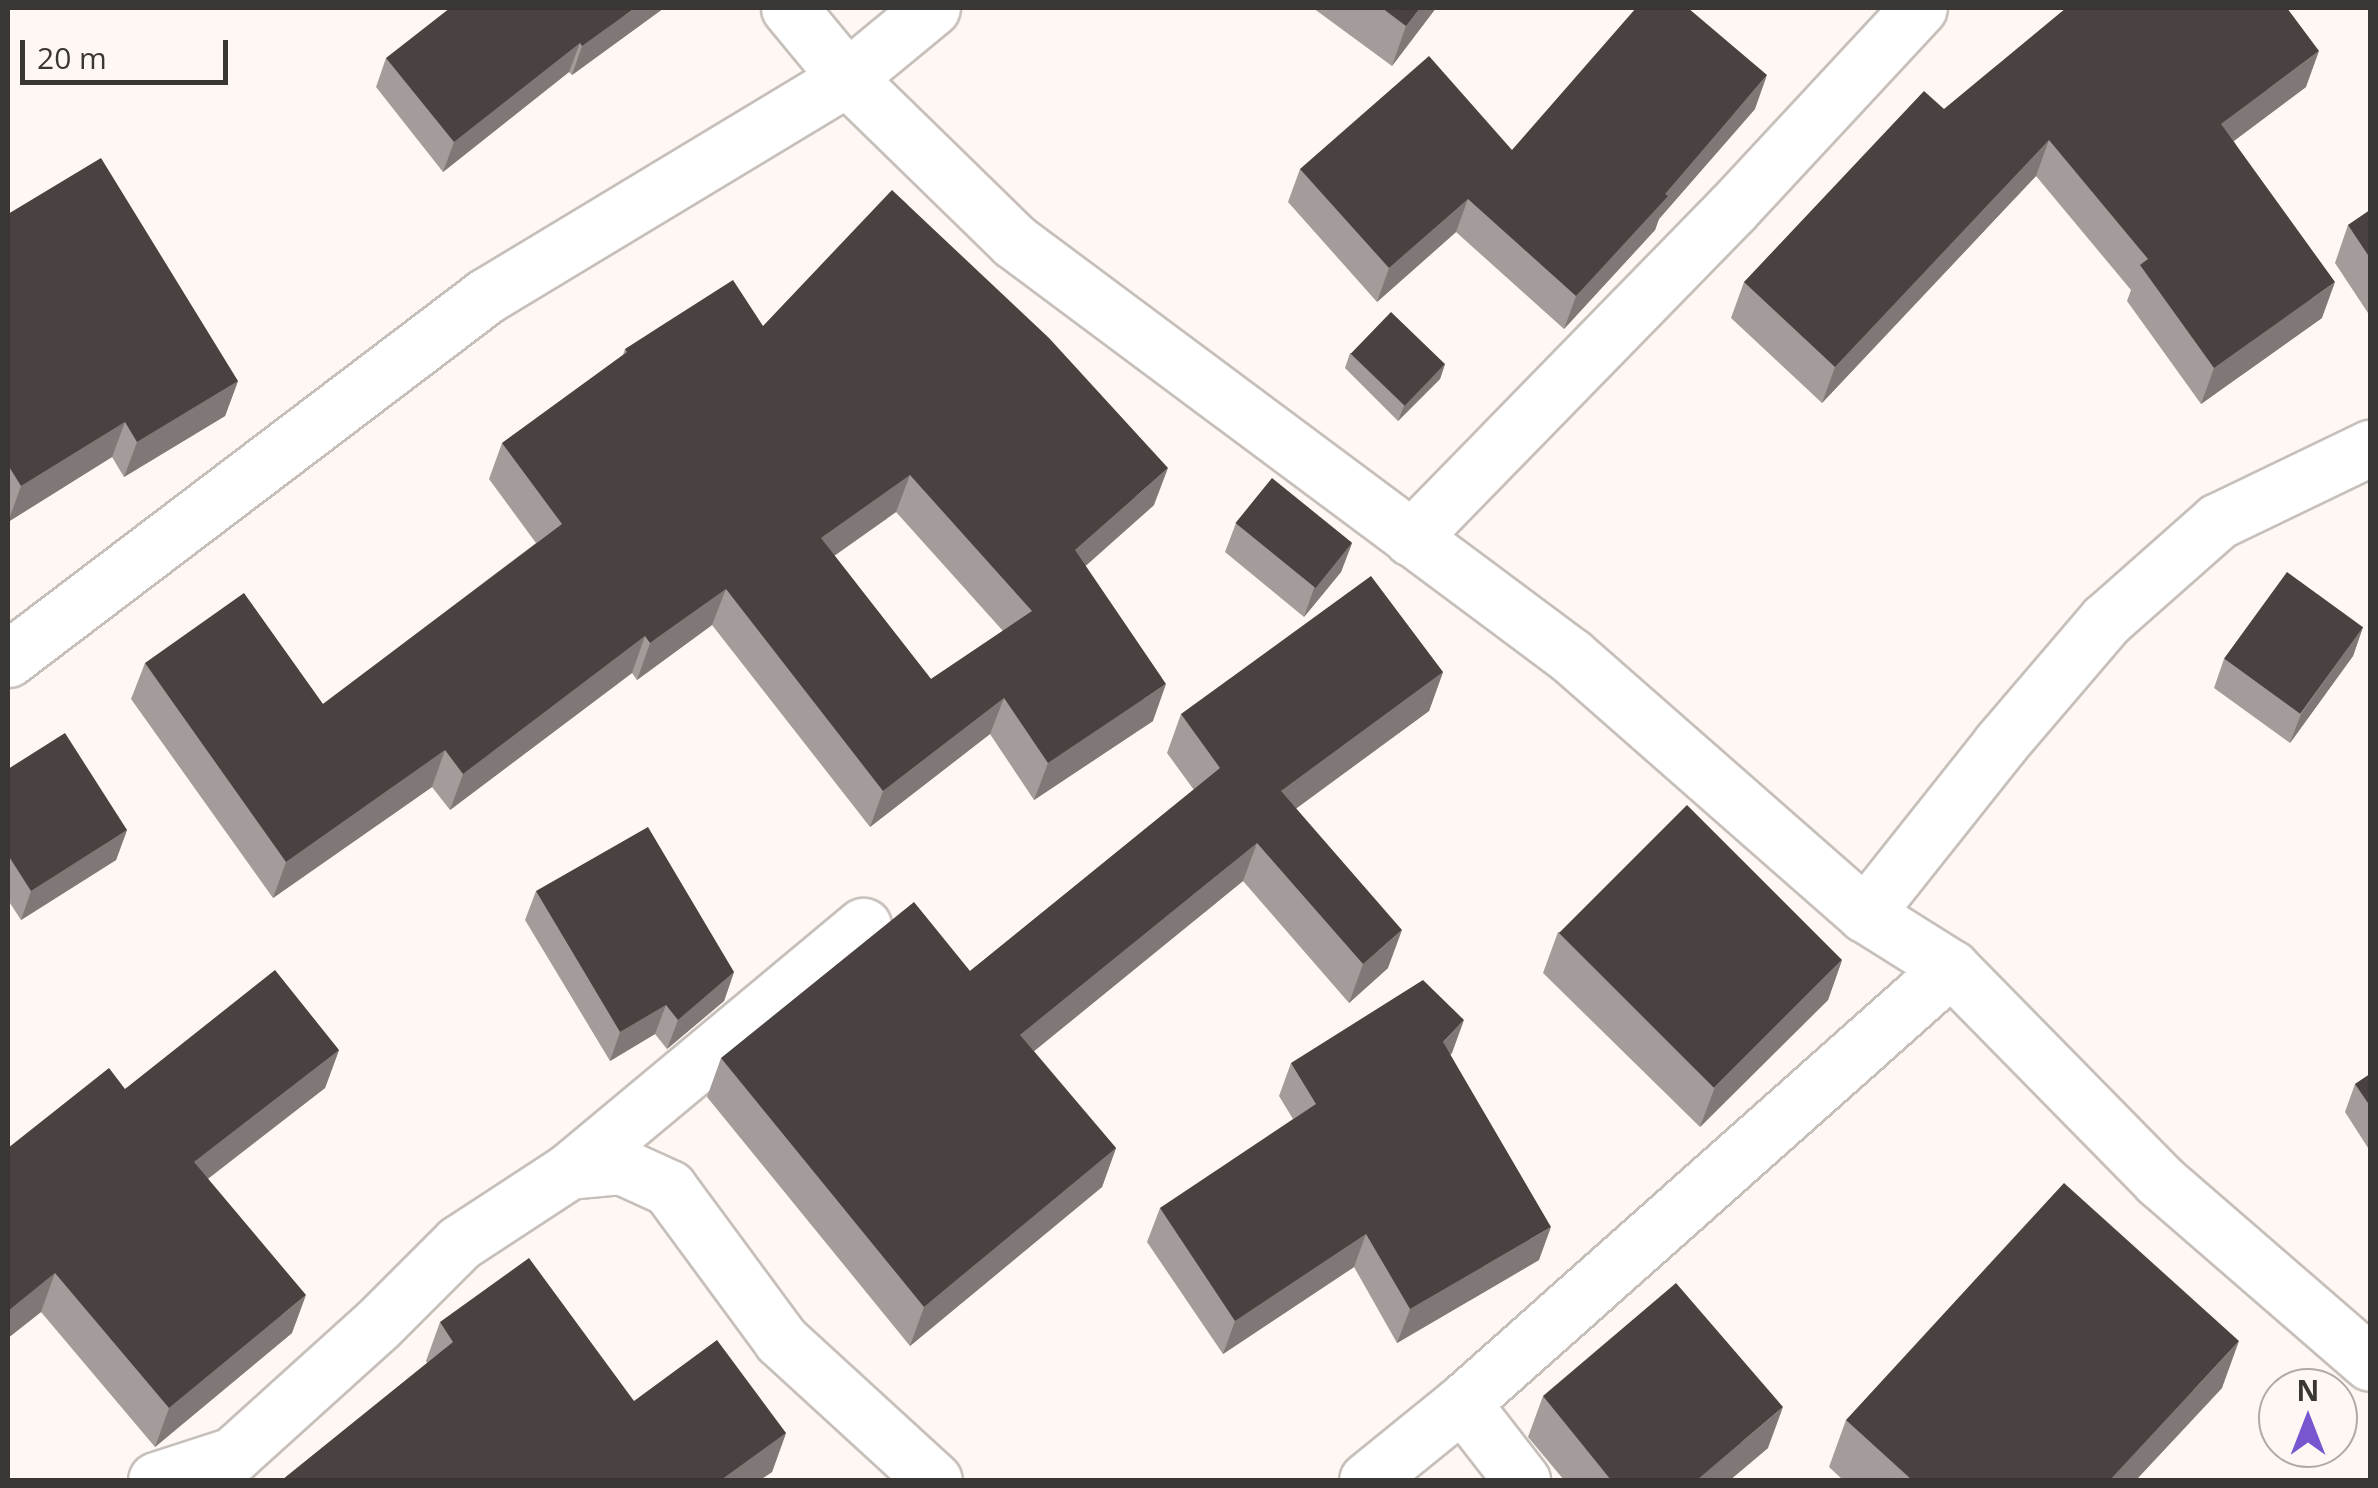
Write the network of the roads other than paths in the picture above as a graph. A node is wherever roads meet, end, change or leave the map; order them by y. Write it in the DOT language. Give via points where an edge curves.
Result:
graph roads {
  1 [pos="789,8"];
  2 [pos="932,8"];
  3 [pos="1919,8"];
  4 [pos="847,78"];
  5 [pos="2370,448"];
  6 [pos="1411,538"];
  7 [pos="10,652"];
  8 [pos="1866,914"];
  9 [pos="863,926"];
  10 [pos="1951,968"];
  11 [pos="568,1171"];
  12 [pos="2370,1363"];
  13 [pos="1462,1403"];
  14 [pos="156,1480"];
  15 [pos="934,1480"];
  16 [pos="1367,1480"];
  17 [pos="1522,1480"];
  1 -- 4 [label="street"];
  2 -- 4 [label="street"];
  3 -- 6 [label="street"];
  4 -- 6 [label="street" via="1014,241"];
  4 -- 7 [label="street" via="486,296"];
  5 -- 8 [label="street" via="2218,521 2106,620"];
  6 -- 8 [label="street" via="1571,656"];
  8 -- 10 [label="street"];
  9 -- 11 [label="street"];
  10 -- 12 [label="street" via="2159,1180"];
  10 -- 13 [label="street"];
  11 -- 14 [label="street" via="459,1243 233,1455"];
  11 -- 15 [label="street" via="621,1166 669,1188 781,1340"];
  13 -- 16 [label="street"];
  13 -- 17 [label="street"];
}
